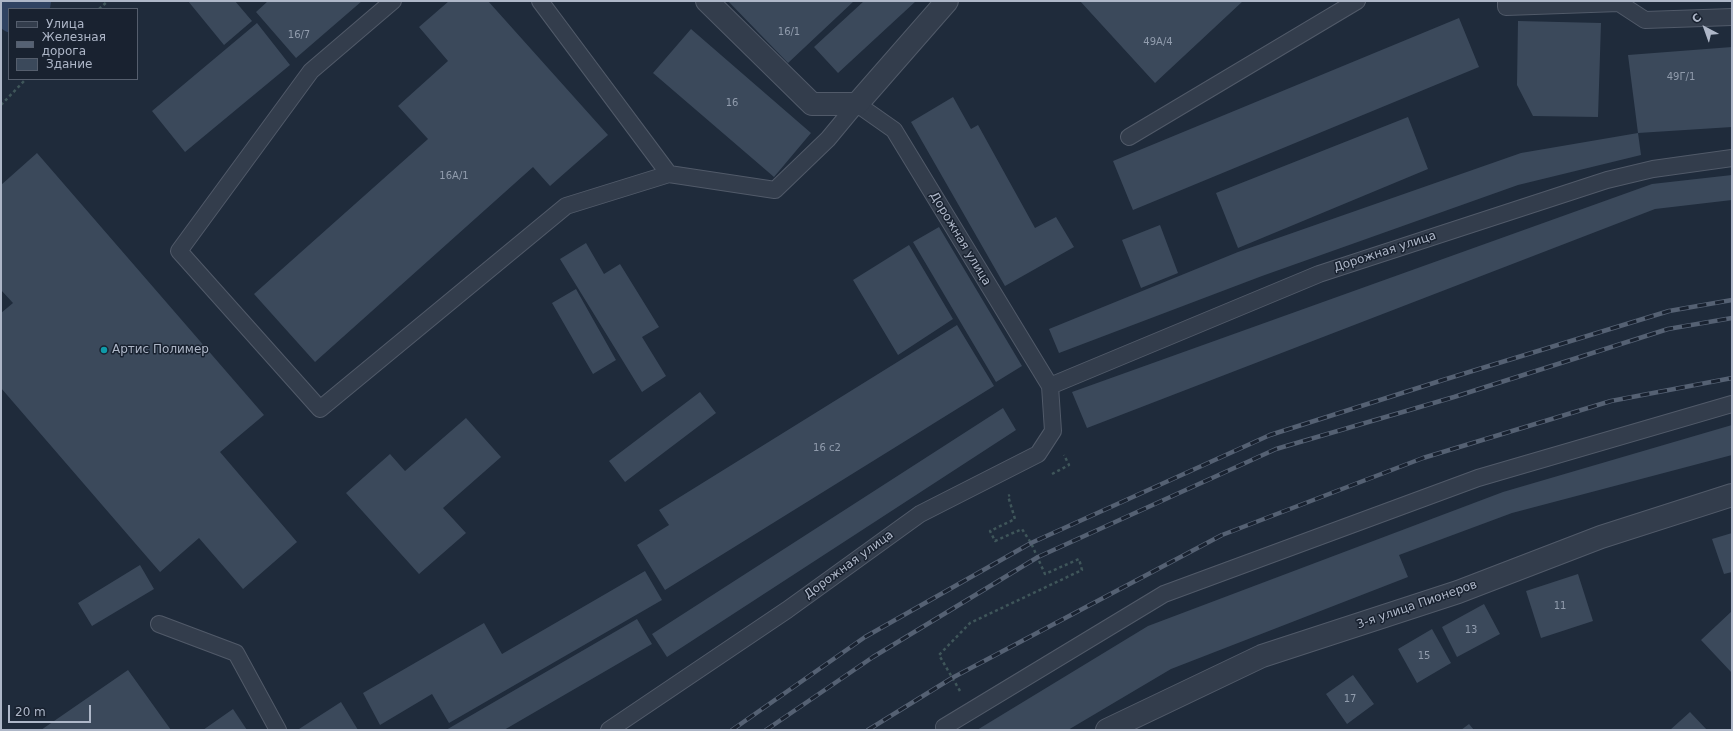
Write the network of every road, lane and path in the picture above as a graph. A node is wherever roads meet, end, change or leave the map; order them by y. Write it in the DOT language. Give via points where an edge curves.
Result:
graph roads {
  1 [pos="108,1"];
  2 [pos="393,1"];
  3 [pos="540,1"];
  4 [pos="707,1"];
  5 [pos="947,1"];
  6 [pos="1358,1"];
  7 [pos="1506,1"];
  8 [pos="100,8"];
  9 [pos="1732,17"];
  10 [pos="25,80"];
  11 [pos="857,104"];
  12 [pos="1,105"];
  13 [pos="1129,137"];
  14 [pos="1732,158"];
  15 [pos="669,174"];
  16 [pos="1050,386"];
  17 [pos="1732,404"];
  18 [pos="1053,431"];
  19 [pos="1049,475"];
  20 [pos="1015,492"];
  21 [pos="1732,495"];
  22 [pos="159,624"];
  23 [pos="962,693"];
  24 [pos="278,730"];
  25 [pos="609,730"];
  26 [pos="945,730"];
  27 [pos="1108,730"];
  1 -- 8 [label="path"];
  2 -- 15 [label="lane" via="311,71 179,251 320,409 566,206"];
  3 -- 15 [label="lane"];
  4 -- 11 [label="street" via="812,104"];
  5 -- 11 [label="street"];
  6 -- 13 [label="lane"];
  7 -- 9 [label="lane" via="1506,7 1619,3 1645,20"];
  10 -- 12 [label="path"];
  11 -- 15 [label="lane" via="828,139 775,190"];
  11 -- 16 [label="lane, Дорожная улица" via="894,130"];
  14 -- 16 [label="lane, Дорожная улица" via="1653,168 1607,180 1319,274"];
  16 -- 18 [label="lane, Дорожная улица"];
  17 -- 26 [label="lane" via="1478,478 1164,594 944,727"];
  18 -- 19 [label="path" via="1069,465"];
  18 -- 25 [label="lane, Дорожная улица" via="1038,454 920,514 787,610"];
  20 -- 23 [label="path" via="1008,496 1015,519 990,531 995,541 1022,529 1045,574 1079,559 1082,570 970,622 939,655"];
  21 -- 27 [label="street, 3-я улица Пионеров" via="1601,537 1458,592 1262,656"];
  22 -- 24 [label="lane" via="236,653"];
}
